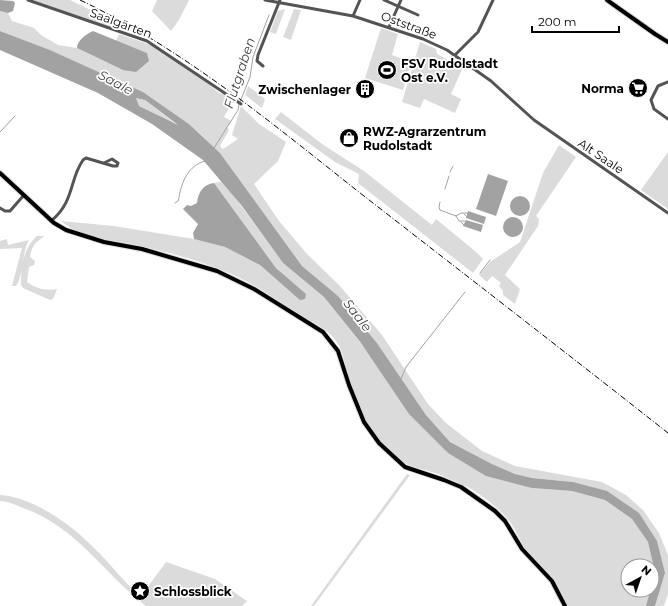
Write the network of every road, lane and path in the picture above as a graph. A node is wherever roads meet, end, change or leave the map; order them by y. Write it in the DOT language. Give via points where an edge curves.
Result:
graph roads {
  1 [pos="28,0"];
  2 [pos="265,0"];
  3 [pos="360,0"];
  4 [pos="384,0"];
  5 [pos="401,0"];
  6 [pos="493,0"];
  7 [pos="608,0"];
  8 [pos="279,1"];
  9 [pos="398,6"];
  10 [pos="418,15"];
  11 [pos="353,16"];
  12 [pos="389,27"];
  13 [pos="668,42"];
  14 [pos="455,55"];
  15 [pos="263,66"];
  16 [pos="668,82"];
  17 [pos="239,103"];
  18 [pos="525,113"];
  19 [pos="668,119"];
  20 [pos="104,163"];
  21 [pos="0,174"];
  22 [pos="24,195"];
  23 [pos="0,208"];
  24 [pos="668,213"];
  25 [pos="51,221"];
  26 [pos="565,606"];
  1 -- 17 [label="street, Saalgärten" via="147,41"];
  2 -- 8 [label="street, Oststraße"];
  3 -- 11 [label="street"];
  4 -- 9 [label="street"];
  5 -- 9 [label="street"];
  6 -- 14 [label="street" via="478,32"];
  7 -- 13 [label="main road"];
  8 -- 11 [label="street, Oststraße"];
  8 -- 15 [label="street" via="258,55 257,62"];
  9 -- 10 [label="street"];
  9 -- 12 [label="street"];
  11 -- 12 [label="street, Oststraße"];
  12 -- 14 [label="street, Oststraße" via="429,41"];
  14 -- 18 [label="street, Oststraße" via="491,82"];
  16 -- 19 [label="street" via="658,86 651,100 654,109"];
  18 -- 24 [label="street, Alt Saale"];
  20 -- 25 [label="street" via="86,158 83,160 67,202"];
  21 -- 22 [label="main road"];
  22 -- 23 [label="street" via="10,210"];
  22 -- 25 [label="main road"];
  25 -- 26 [label="main road" via="61,228 104,242 142,249 217,271 254,289 323,332 338,351 364,422 378,443 405,467 461,487 495,511 505,521 522,549 552,581"];
}
